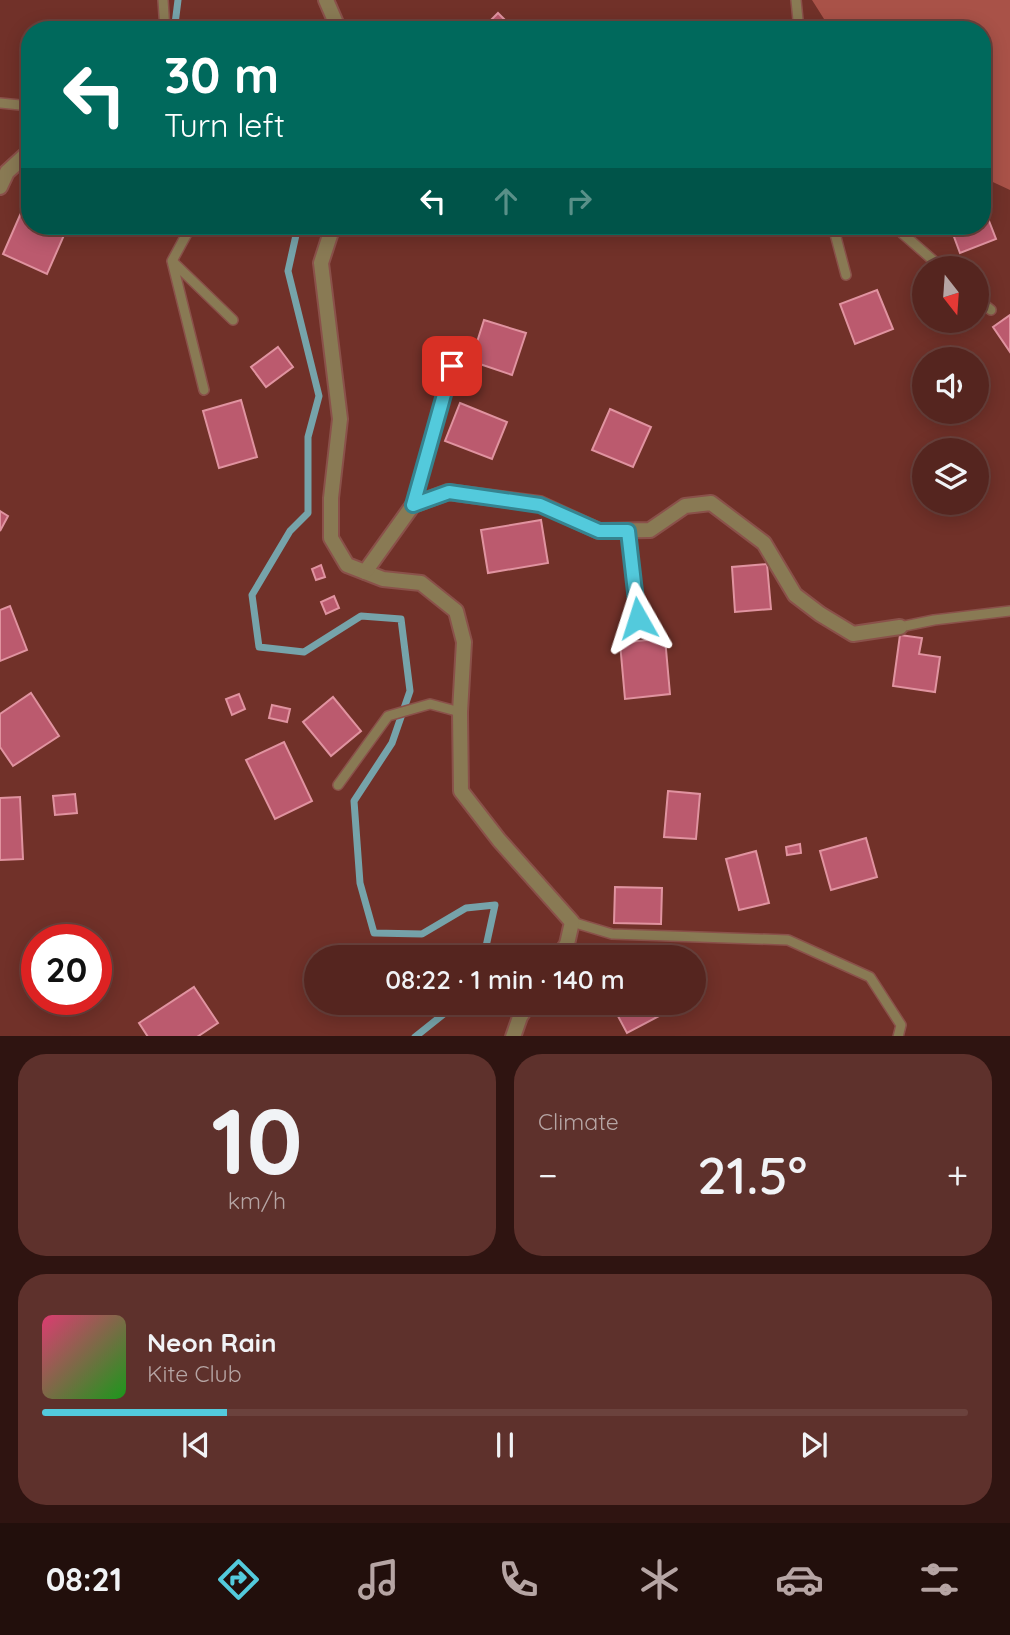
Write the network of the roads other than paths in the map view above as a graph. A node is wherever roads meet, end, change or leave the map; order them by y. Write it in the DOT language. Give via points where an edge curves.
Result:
graph roads {
  1 [pos="163,0"];
  2 [pos="327,0"];
  3 [pos="796,0"];
  4 [pos="164,21"];
  5 [pos="336,21"];
  6 [pos="798,21"];
  7 [pos="0,103"];
  8 [pos="21,105"];
  9 [pos="21,159"];
  10 [pos="0,187"];
  11 [pos="186,235"];
  12 [pos="330,235"];
  13 [pos="835,235"];
  14 [pos="904,235"];
  15 [pos="928,256"];
  16 [pos="172,261"];
  17 [pos="846,275"];
  18 [pos="233,320"];
  19 [pos="452,366"];
  20 [pos="204,390"];
  21 [pos="413,505"];
  22 [pos="628,531"];
  23 [pos="365,572"];
  24 [pos="1010,611"];
  25 [pos="638,618"];
  26 [pos="900,628"];
  27 [pos="460,712"];
  28 [pos="338,785"];
  29 [pos="572,922"];
  30 [pos="565,945"];
  31 [pos="521,1015"];
  32 [pos="513,1036"];
  33 [pos="898,1036"];
  1 -- 4 [label="lane"];
  2 -- 5 [label="street"];
  3 -- 6 [label="lane"];
  7 -- 8 [label="lane"];
  9 -- 10 [label="street"];
  11 -- 16 [label="lane"];
  12 -- 23 [label="street" via="321,263 340,419 331,538 347,565"];
  13 -- 17 [label="lane"];
  14 -- 15 [label="lane"];
  16 -- 18 [label="lane"];
  16 -- 20 [label="lane"];
  19 -- 21 [label="lane"];
  21 -- 22 [label="street" via="449,492 540,505 599,531"];
  21 -- 23 [label="street"];
  22 -- 25 [label="lane"];
  22 -- 26 [label="street" via="650,530 685,506 711,503 764,543 795,595 820,614 853,634"];
  23 -- 27 [label="street" via="422,583 456,611 464,642"];
  24 -- 26 [label="lane"];
  27 -- 28 [label="lane" via="430,704 388,716"];
  27 -- 29 [label="street" via="461,791"];
  29 -- 30 [label="street"];
  29 -- 33 [label="lane" via="612,934 788,940 870,977 901,1025"];
  31 -- 32 [label="street"];
}
